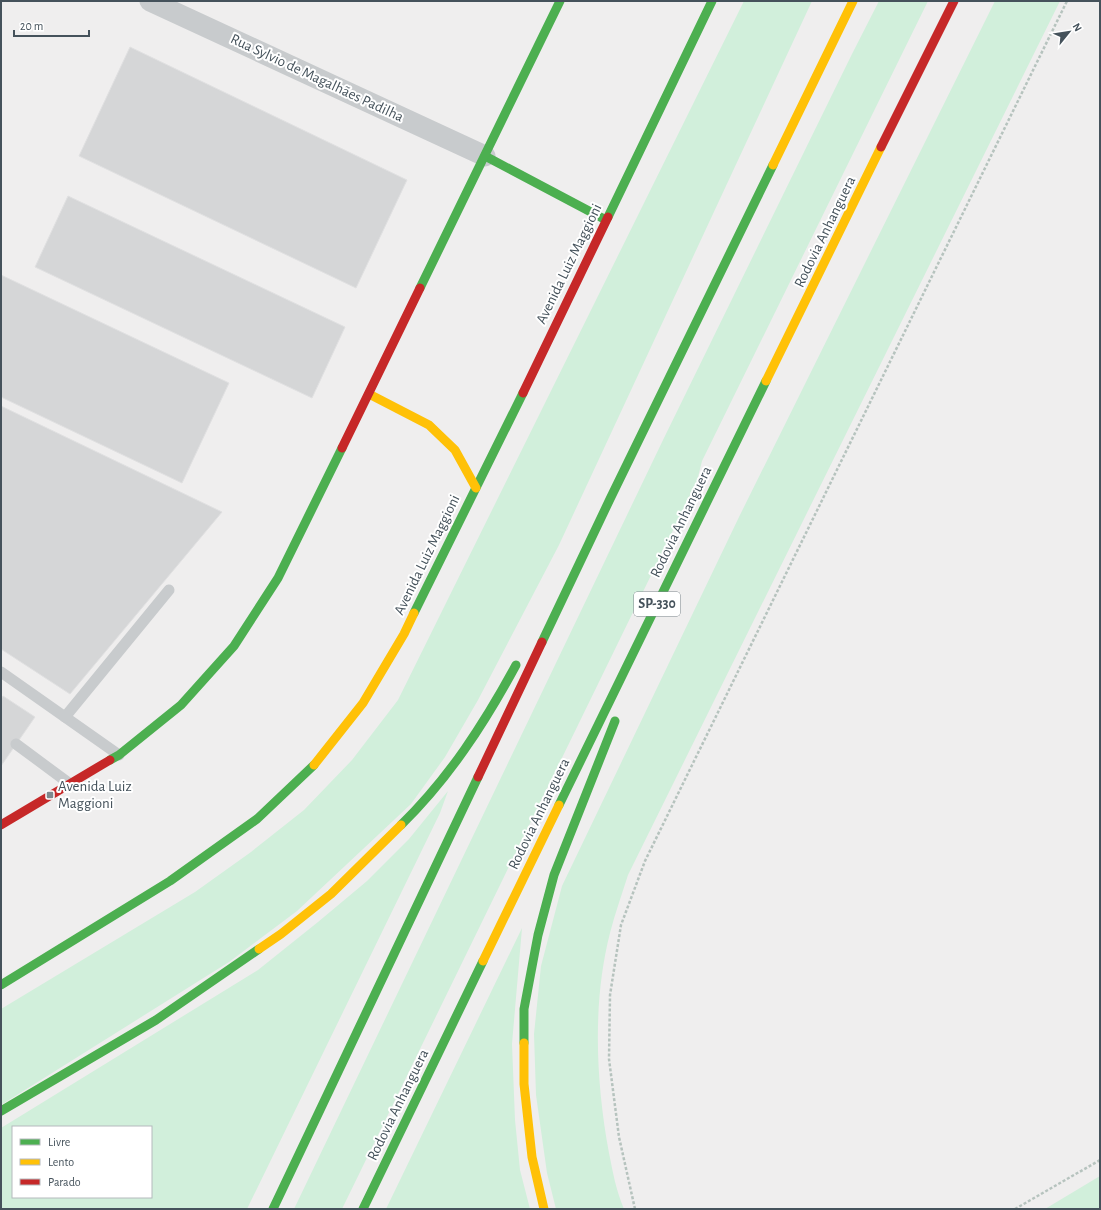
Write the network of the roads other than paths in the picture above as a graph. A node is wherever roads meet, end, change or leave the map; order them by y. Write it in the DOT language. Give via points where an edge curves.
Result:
graph roads {
  1 [pos="150,1"];
  2 [pos="560,1"];
  3 [pos="712,1"];
  4 [pos="853,1"];
  5 [pos="954,1"];
  6 [pos="485,156"];
  7 [pos="606,220"];
  8 [pos="368,394"];
  9 [pos="476,488"];
  10 [pos="610,499"];
  11 [pos="693,528"];
  12 [pos="169,590"];
  13 [pos="545,616"];
  14 [pos="521,657"];
  15 [pos="637,666"];
  16 [pos="1,672"];
  17 [pos="620,709"];
  18 [pos="65,717"];
  19 [pos="16,744"];
  20 [pos="119,755"];
  21 [pos="70,784"];
  22 [pos="1,825"];
  23 [pos="1,984"];
  24 [pos="1,1111"];
  25 [pos="273,1209"];
  26 [pos="364,1209"];
  27 [pos="544,1209"];
  1 -- 6 [label="street, Rua Sylvio de Magalhães Padilha"];
  2 -- 6 [label="main road"];
  3 -- 7 [label="main road, Avenida Luiz Maggioni"];
  4 -- 10 [label="main road"];
  5 -- 11 [label="main road, Rodovia Anhanguera / SP-330"];
  6 -- 7 [label="main road"];
  6 -- 8 [label="main road"];
  7 -- 9 [label="main road, Avenida Luiz Maggioni"];
  8 -- 9 [label="main road" via="429,425 455,450"];
  8 -- 20 [label="main road" via="278,578 234,646 181,705"];
  9 -- 23 [label="main road, Avenida Luiz Maggioni" via="404,634 363,702 314,765 257,819 170,881"];
  10 -- 13 [label="main road"];
  10 -- 25 [label="main road"];
  11 -- 15 [label="main road"];
  11 -- 26 [label="main road, Rodovia Anhanguera / SP-330"];
  12 -- 18 [label="lane"];
  14 -- 24 [label="main road" via="494,705 452,768 404,822 331,894 281,934 156,1020"];
  16 -- 18 [label="lane"];
  17 -- 27 [label="main road" via="554,874 538,935 524,1009 524,1084 532,1157"];
  18 -- 20 [label="lane"];
  19 -- 21 [label="lane"];
  20 -- 21 [label="main road"];
  21 -- 22 [label="main road"];
}
